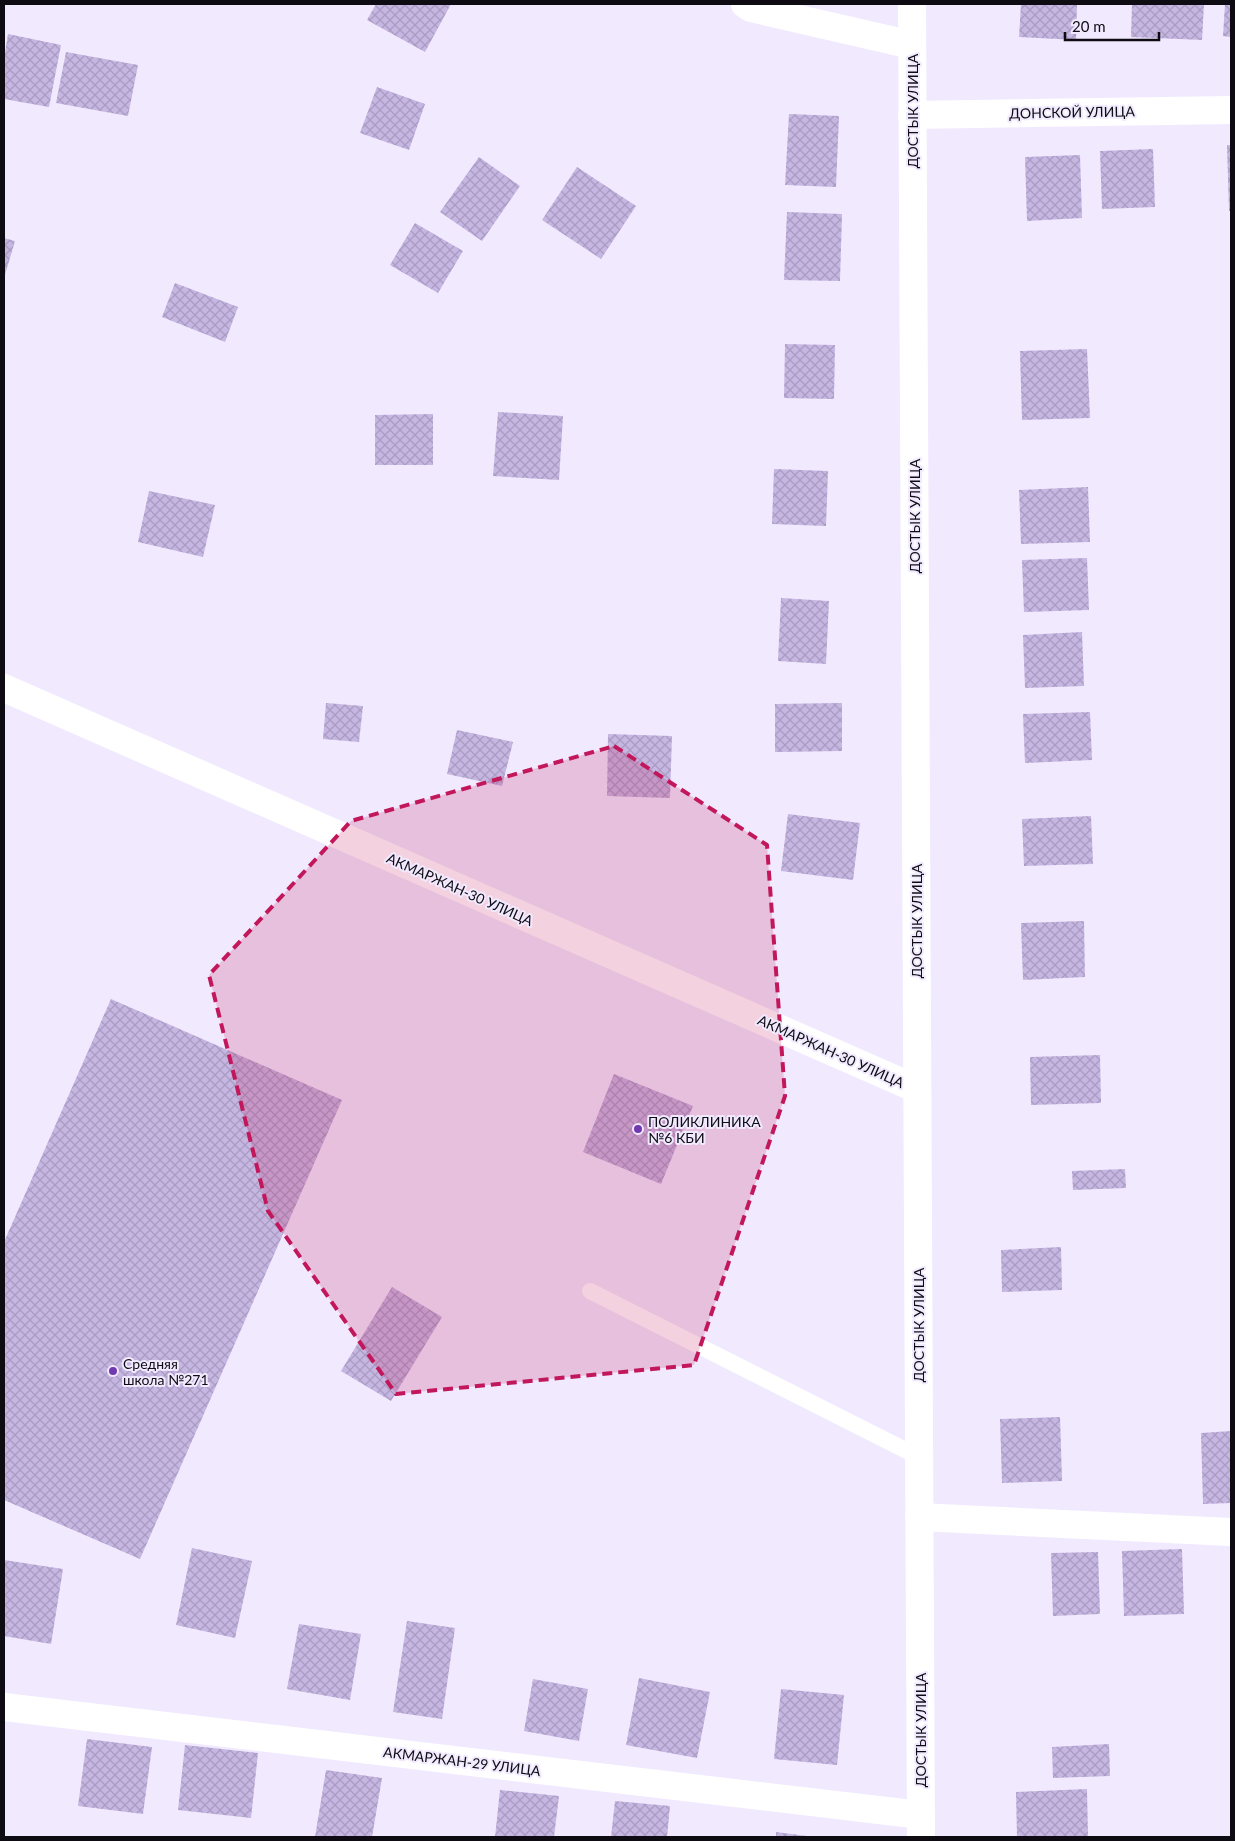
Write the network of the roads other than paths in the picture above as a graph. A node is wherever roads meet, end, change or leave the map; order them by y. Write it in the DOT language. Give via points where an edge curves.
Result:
graph roads {
  1 [pos="745,4"];
  2 [pos="912,4"];
  3 [pos="912,45"];
  4 [pos="1231,110"];
  5 [pos="912,115"];
  6 [pos="4,688"];
  7 [pos="917,1089"];
  8 [pos="590,1291"];
  9 [pos="919,1457"];
  10 [pos="919,1517"];
  11 [pos="1231,1532"];
  12 [pos="4,1707"];
  13 [pos="921,1826"];
  1 -- 3 [label="street"];
  2 -- 3 [label="street, ДОСТЫК УЛИЦА"];
  3 -- 5 [label="street, ДОСТЫК УЛИЦА"];
  4 -- 5 [label="street, ДОНСКОЙ УЛИЦА"];
  5 -- 7 [label="street, ДОСТЫК УЛИЦА"];
  6 -- 7 [label="street, АКМАРЖАН-30 УЛИЦА"];
  7 -- 9 [label="street, ДОСТЫК УЛИЦА"];
  8 -- 9 [label="lane"];
  9 -- 10 [label="street, ДОСТЫК УЛИЦА"];
  10 -- 11 [label="street"];
  10 -- 13 [label="street, ДОСТЫК УЛИЦА"];
  12 -- 13 [label="street, АКМАРЖАН-29 УЛИЦА"];
}
